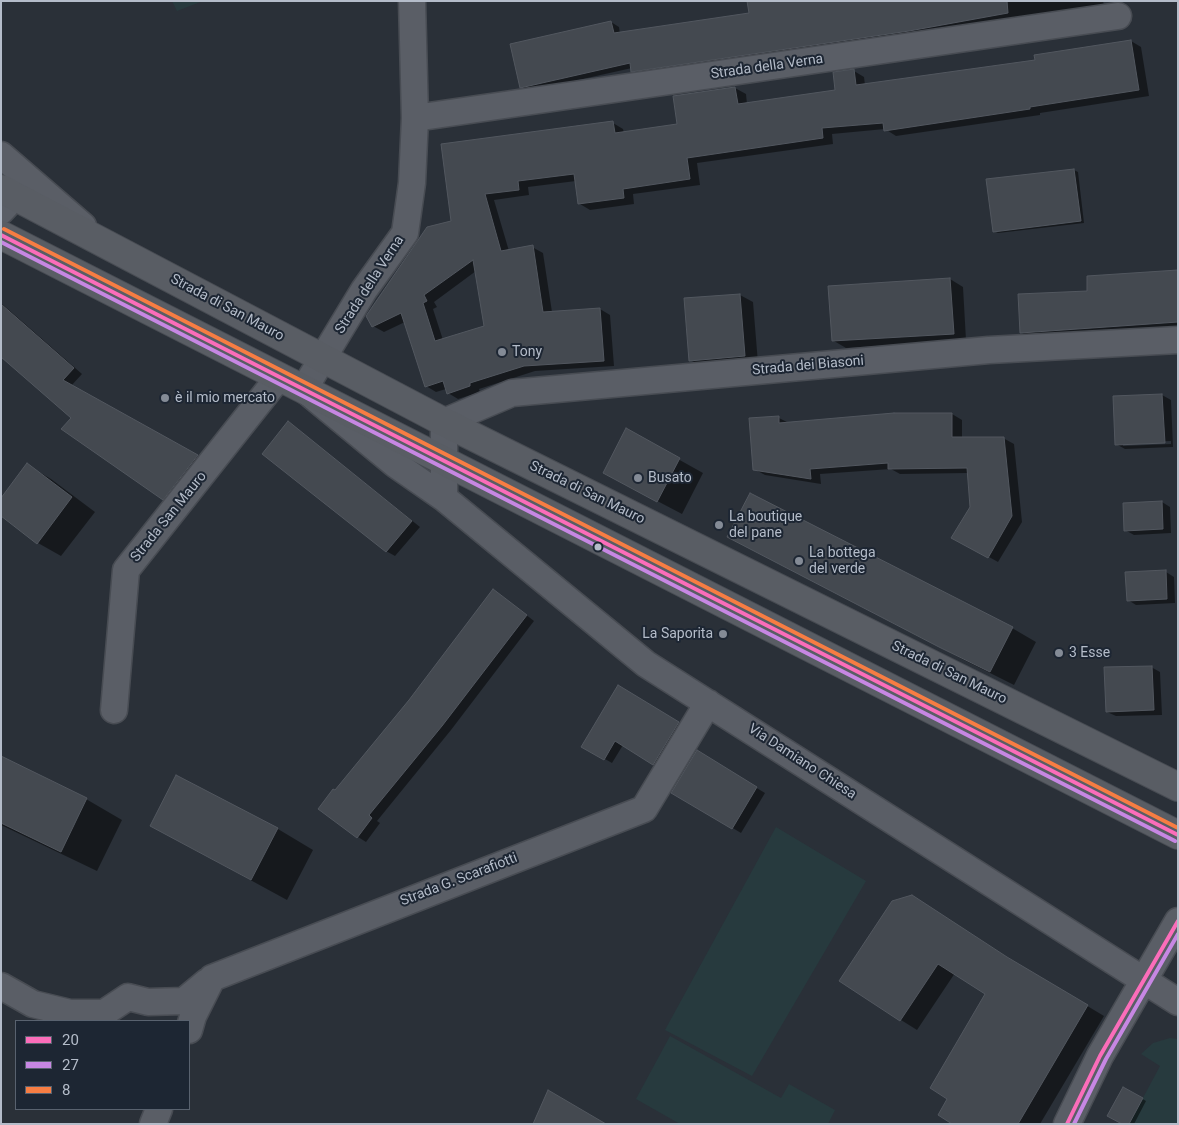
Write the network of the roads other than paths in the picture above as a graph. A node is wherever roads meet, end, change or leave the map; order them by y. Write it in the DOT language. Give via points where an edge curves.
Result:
graph roads {
  1 [pos="412,1"];
  2 [pos="1118,16"];
  3 [pos="415,118"];
  4 [pos="1,155"];
  5 [pos="6,199"];
  6 [pos="1,236"];
  7 [pos="100,241"];
  8 [pos="1178,340"];
  9 [pos="324,359"];
  10 [pos="279,377"];
  11 [pos="304,389"];
  12 [pos="444,422"];
  13 [pos="444,461"];
  14 [pos="444,498"];
  15 [pos="708,703"];
  16 [pos="114,710"];
  17 [pos="1178,787"];
  18 [pos="1178,835"];
  19 [pos="1178,921"];
  20 [pos="212,978"];
  21 [pos="1144,981"];
  22 [pos="1,986"];
  23 [pos="1178,1002"];
  24 [pos="190,1025"];
  25 [pos="159,1110"];
  26 [pos="153,1124"];
  27 [pos="1067,1124"];
  1 -- 3 [label="street, Strada della Verna"];
  2 -- 3 [label="street, Strada della Verna"];
  3 -- 9 [label="street, Strada della Verna" via="412,183 405,234 364,290"];
  4 -- 7 [label="street"];
  5 -- 7 [label="main road, Strada di San Mauro"];
  6 -- 10 [label="main road"];
  7 -- 9 [label="main road, Strada di San Mauro"];
  8 -- 12 [label="street, Strada dei Biasoni" via="989,350 512,393"];
  9 -- 11 [label="street, Strada della Verna"];
  9 -- 12 [label="main road, Strada di San Mauro"];
  10 -- 11 [label="main road"];
  10 -- 16 [label="street, Strada San Mauro" via="126,570"];
  11 -- 13 [label="main road"];
  11 -- 14 [label="street, Via Damiano Chiesa" via="395,464"];
  12 -- 13 [label="street"];
  12 -- 17 [label="main road, Strada di San Mauro"];
  13 -- 14 [label="street"];
  13 -- 18 [label="main road"];
  14 -- 15 [label="street, Via Damiano Chiesa" via="646,664"];
  15 -- 20 [label="street, Strada G. Scarafiotti" via="644,809"];
  15 -- 21 [label="street, Via Damiano Chiesa"];
  19 -- 21 [label="street"];
  20 -- 22 [label="street, Strada G. Scarafiotti" via="184,1001 148,1002 128,998 104,1013 70,1013 33,1004"];
  20 -- 24 [label="street"];
  21 -- 23 [label="street, Via Damiano Chiesa"];
  21 -- 27 [label="street" via="1100,1056"];
  25 -- 26 [label="street"];
}
